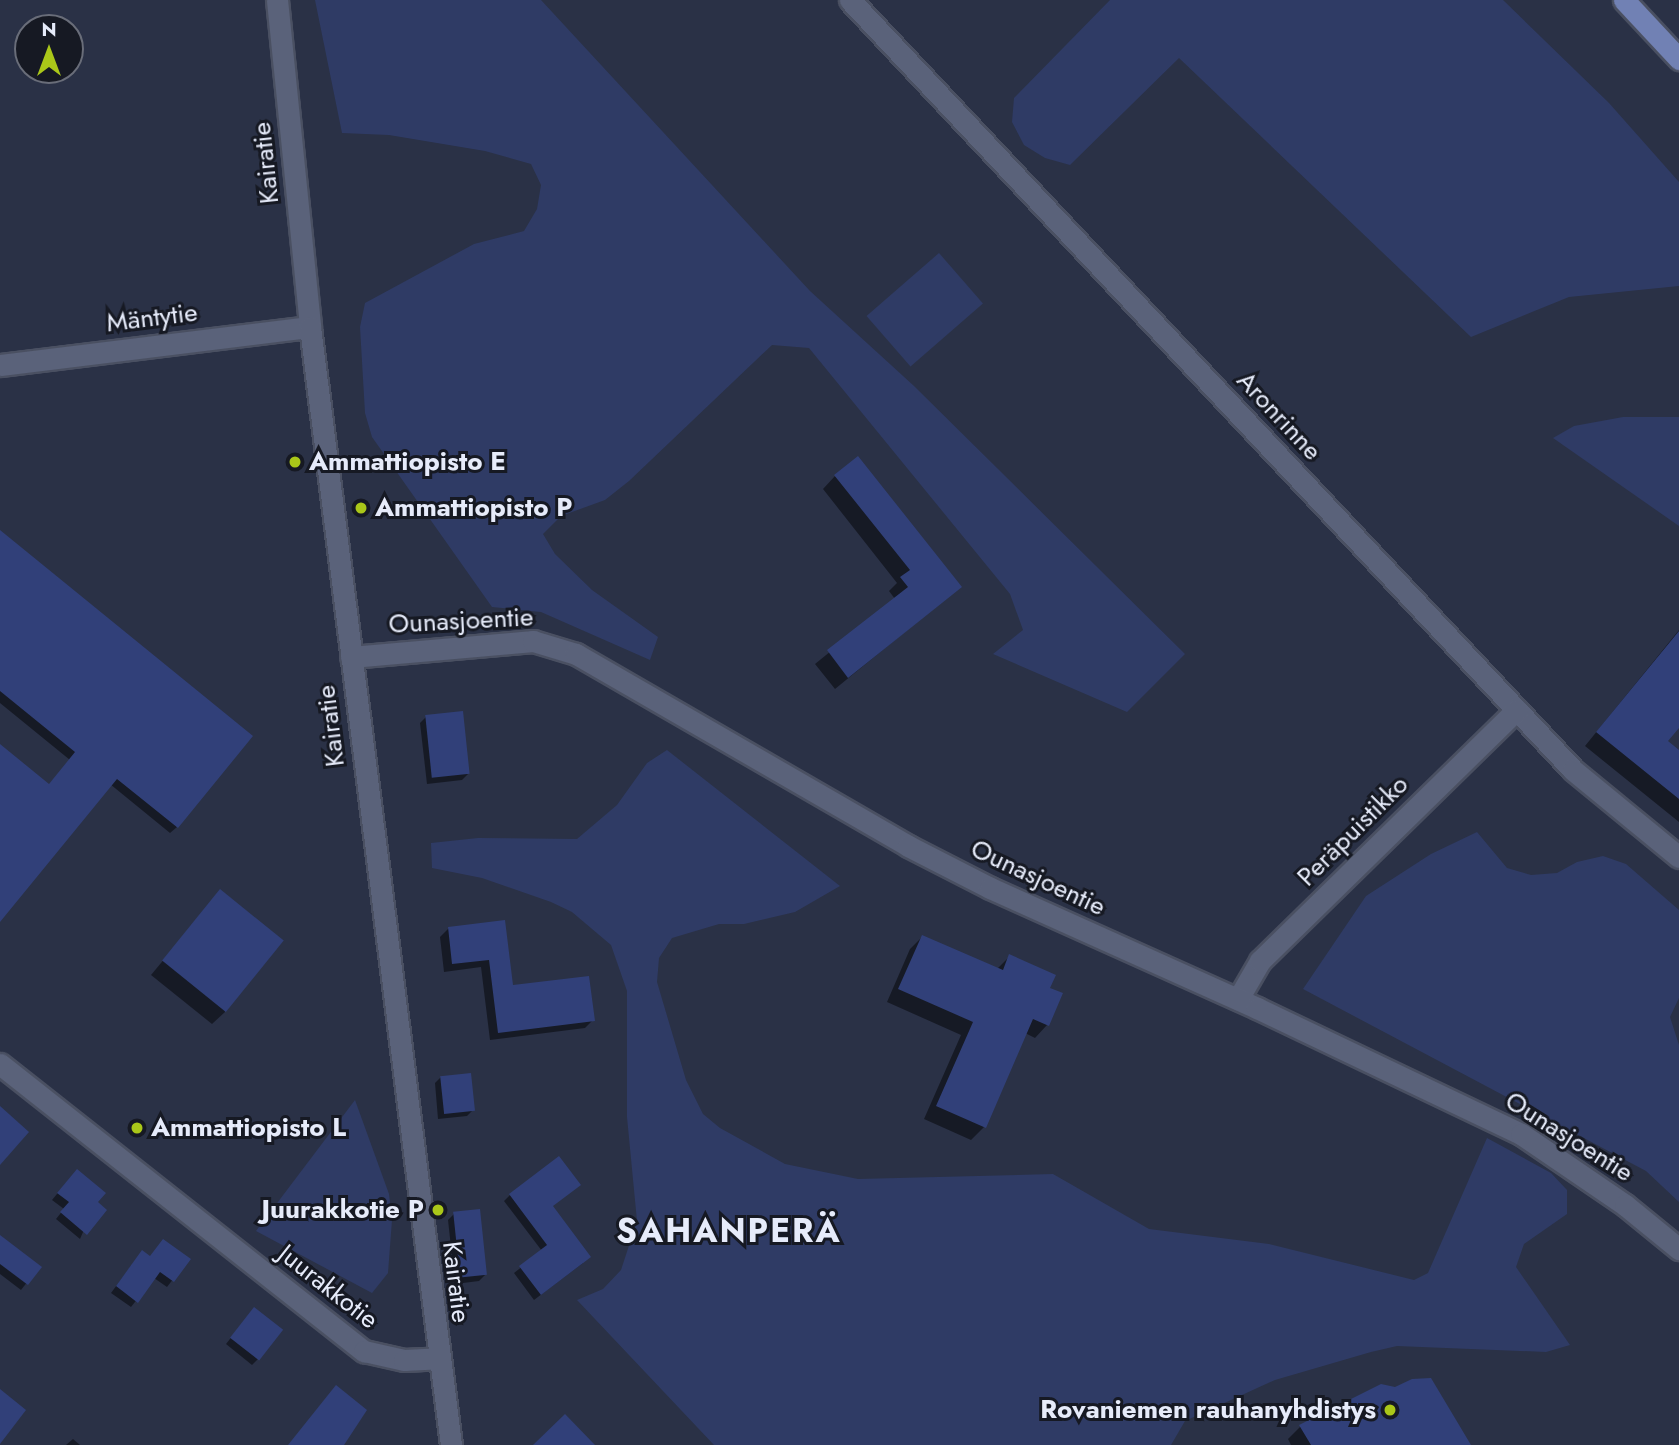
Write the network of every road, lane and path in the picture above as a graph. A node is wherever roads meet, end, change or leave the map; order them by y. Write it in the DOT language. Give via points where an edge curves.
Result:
graph roads {
  1 [pos="277,0"];
  2 [pos="850,0"];
  3 [pos="1624,0"];
  4 [pos="1679,59"];
  5 [pos="310,327"];
  6 [pos="0,365"];
  7 [pos="351,657"];
  8 [pos="1516,710"];
  9 [pos="1679,857"];
  10 [pos="1238,999"];
  11 [pos="0,1064"];
  12 [pos="1679,1250"];
  13 [pos="439,1358"];
  14 [pos="452,1445"];
  1 -- 5 [label="street, Kairatie"];
  2 -- 8 [label="street, Aronrinne"];
  3 -- 4 [label="main road"];
  5 -- 6 [label="street, Mäntytie"];
  5 -- 7 [label="street, Kairatie"];
  7 -- 10 [label="street, Ounasjoentie" via="533,641 576,654 920,852"];
  7 -- 13 [label="street, Kairatie"];
  8 -- 9 [label="street, Aronrinne" via="1573,770"];
  8 -- 10 [label="street, Peräpuistikko" via="1260,961"];
  10 -- 12 [label="street, Ounasjoentie" via="1521,1134 1625,1205"];
  11 -- 13 [label="street, Juurakkotie" via="364,1351 404,1360"];
  13 -- 14 [label="street, Kairatie"];
}
